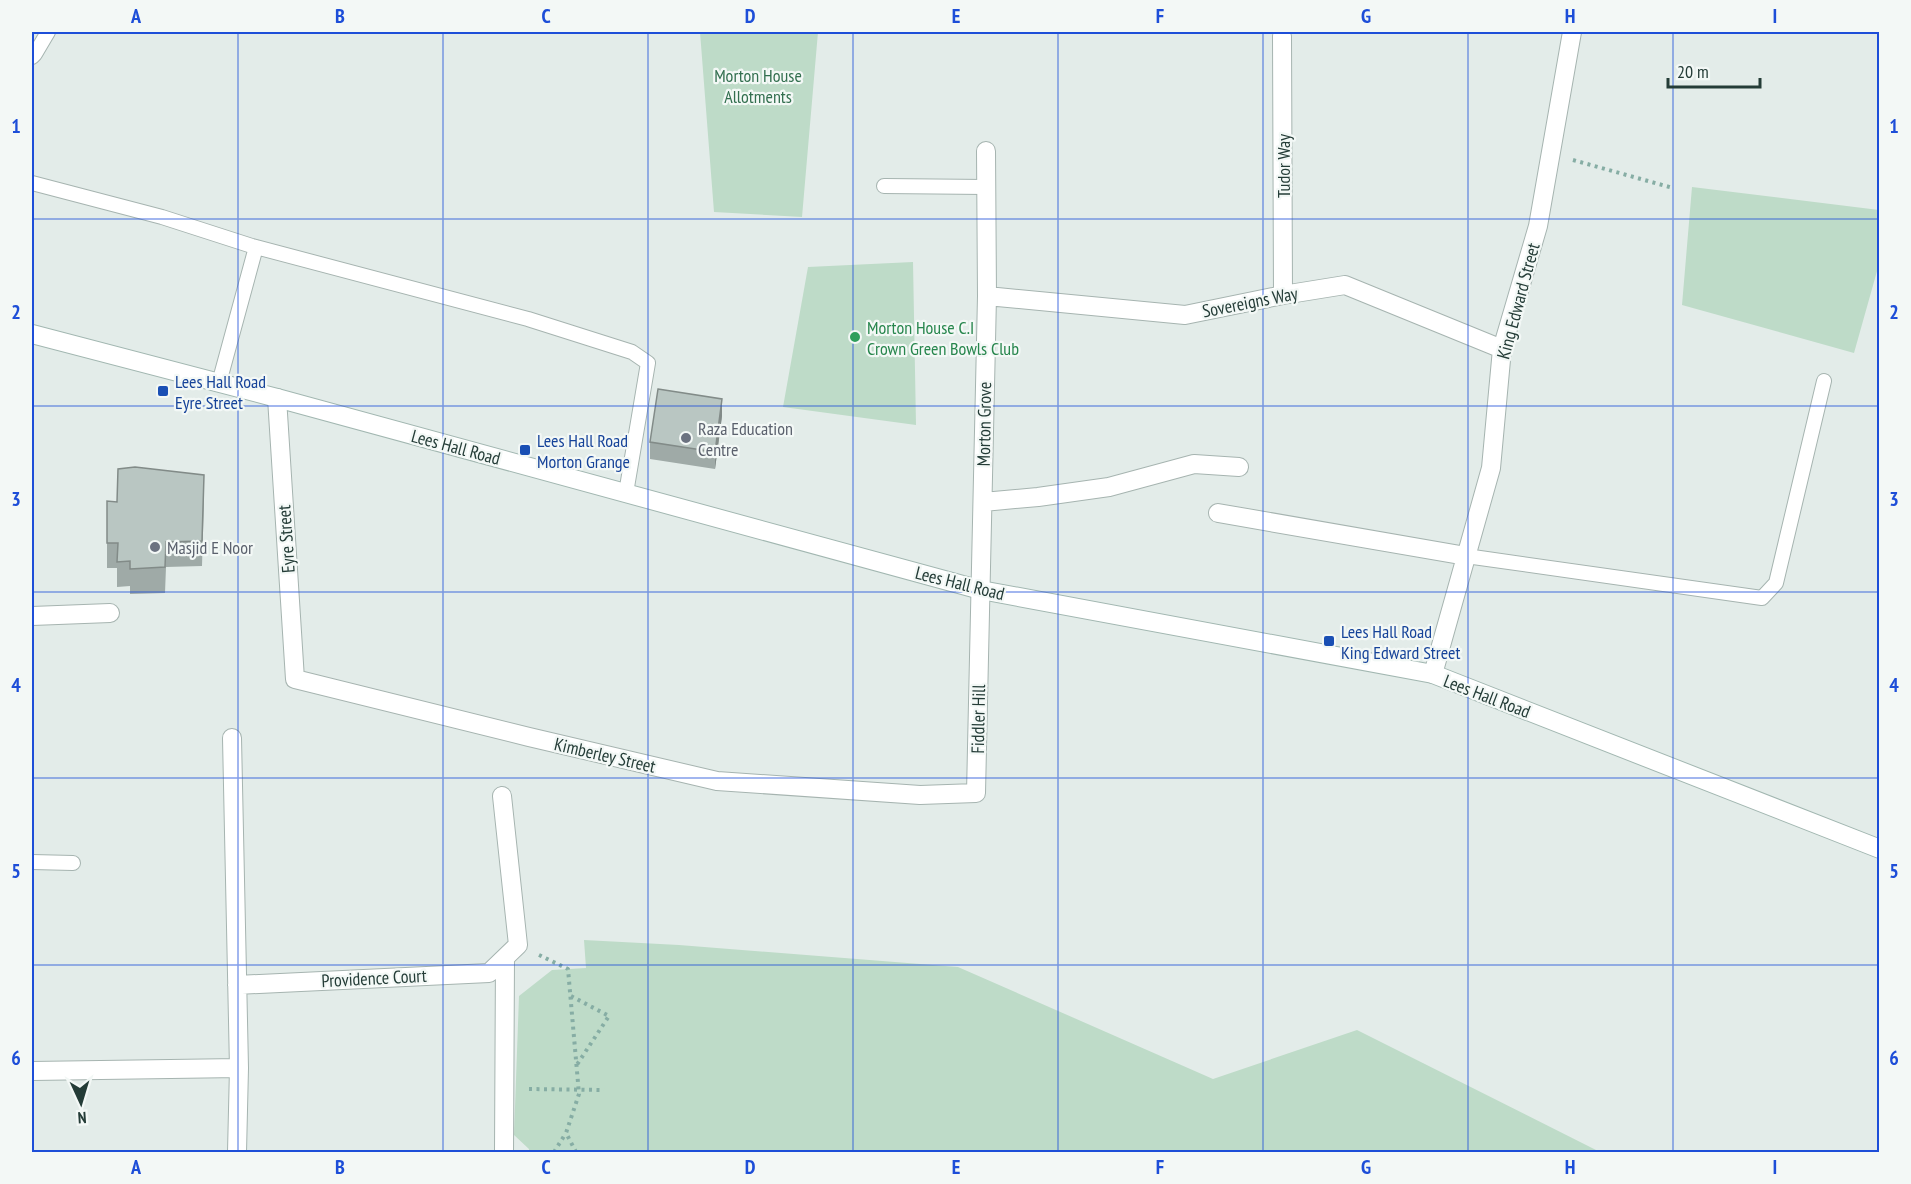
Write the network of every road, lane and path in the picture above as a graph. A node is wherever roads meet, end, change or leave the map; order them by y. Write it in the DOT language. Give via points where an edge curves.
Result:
graph roads {
  1 [pos="48,32"];
  2 [pos="1572,32"];
  3 [pos="1282,36"];
  4 [pos="32,57"];
  5 [pos="986,151"];
  6 [pos="1551,154"];
  7 [pos="32,183"];
  8 [pos="885,186"];
  9 [pos="986,187"];
  10 [pos="1673,188"];
  11 [pos="256,247"];
  12 [pos="1283,295"];
  13 [pos="987,296"];
  14 [pos="32,334"];
  15 [pos="1502,349"];
  16 [pos="1824,381"];
  17 [pos="219,383"];
  18 [pos="277,398"];
  19 [pos="1239,467"];
  20 [pos="626,493"];
  21 [pos="983,502"];
  22 [pos="1218,513"];
  23 [pos="1466,556"];
  24 [pos="981,590"];
  25 [pos="110,613"];
  26 [pos="32,616"];
  27 [pos="1433,674"];
  28 [pos="295,679"];
  29 [pos="232,738"];
  30 [pos="920,795"];
  31 [pos="502,796"];
  32 [pos="1880,849"];
  33 [pos="32,862"];
  34 [pos="73,862"];
  35 [pos="511,951"];
  36 [pos="237,985"];
  37 [pos="570,995"];
  38 [pos="576,1066"];
  39 [pos="239,1068"];
  40 [pos="32,1071"];
  41 [pos="524,1089"];
  42 [pos="579,1089"];
  43 [pos="604,1090"];
  44 [pos="566,1133"];
  45 [pos="237,1152"];
  46 [pos="504,1152"];
  47 [pos="554,1152"];
  48 [pos="576,1152"];
  1 -- 4 [label="lane"];
  2 -- 6 [label="street, King Edward Street"];
  3 -- 12 [label="street, Tudor Way"];
  5 -- 9 [label="street, Morton Grove"];
  6 -- 10 [label="path"];
  6 -- 15 [label="street, King Edward Street" via="1538,226"];
  7 -- 11 [label="lane" via="162,217"];
  8 -- 9 [label="lane"];
  9 -- 13 [label="street, Morton Grove"];
  11 -- 17 [label="lane"];
  11 -- 20 [label="lane" via="528,320 642,358 648,363"];
  12 -- 13 [label="street, Sovereigns Way" via="1185,315"];
  12 -- 15 [label="street, Sovereigns Way" via="1345,285"];
  13 -- 21 [label="street, Morton Grove"];
  14 -- 17 [label="street, Lees Hall Road"];
  15 -- 23 [label="street, King Edward Street" via="1491,468"];
  16 -- 23 [label="lane" via="1776,583 1762,598"];
  17 -- 18 [label="street, Lees Hall Road"];
  18 -- 20 [label="street, Lees Hall Road"];
  18 -- 28 [label="street, Eyre Street"];
  19 -- 21 [label="street" via="1194,464 1108,487"];
  20 -- 24 [label="street, Lees Hall Road"];
  21 -- 24 [label="street, Morton Grove"];
  22 -- 23 [label="street"];
  23 -- 27 [label="street, King Edward Street"];
  24 -- 27 [label="street, Lees Hall Road"];
  24 -- 30 [label="street, Fiddler Hill" via="976,793"];
  25 -- 26 [label="street"];
  27 -- 32 [label="street, Lees Hall Road"];
  28 -- 30 [label="street, Kimberley Street" via="717,781"];
  29 -- 36 [label="street"];
  31 -- 35 [label="street"];
  33 -- 34 [label="lane"];
  35 -- 36 [label="street, Providence Court" via="489,973"];
  35 -- 37 [label="path" via="568,969"];
  35 -- 46 [label="street"];
  36 -- 39 [label="street"];
  37 -- 38 [label="path"];
  37 -- 38 [label="path" via="609,1016"];
  38 -- 42 [label="path"];
  39 -- 40 [label="street"];
  39 -- 45 [label="street"];
  41 -- 42 [label="path"];
  42 -- 43 [label="path"];
  42 -- 44 [label="path"];
  44 -- 47 [label="path"];
  44 -- 48 [label="path"];
}
